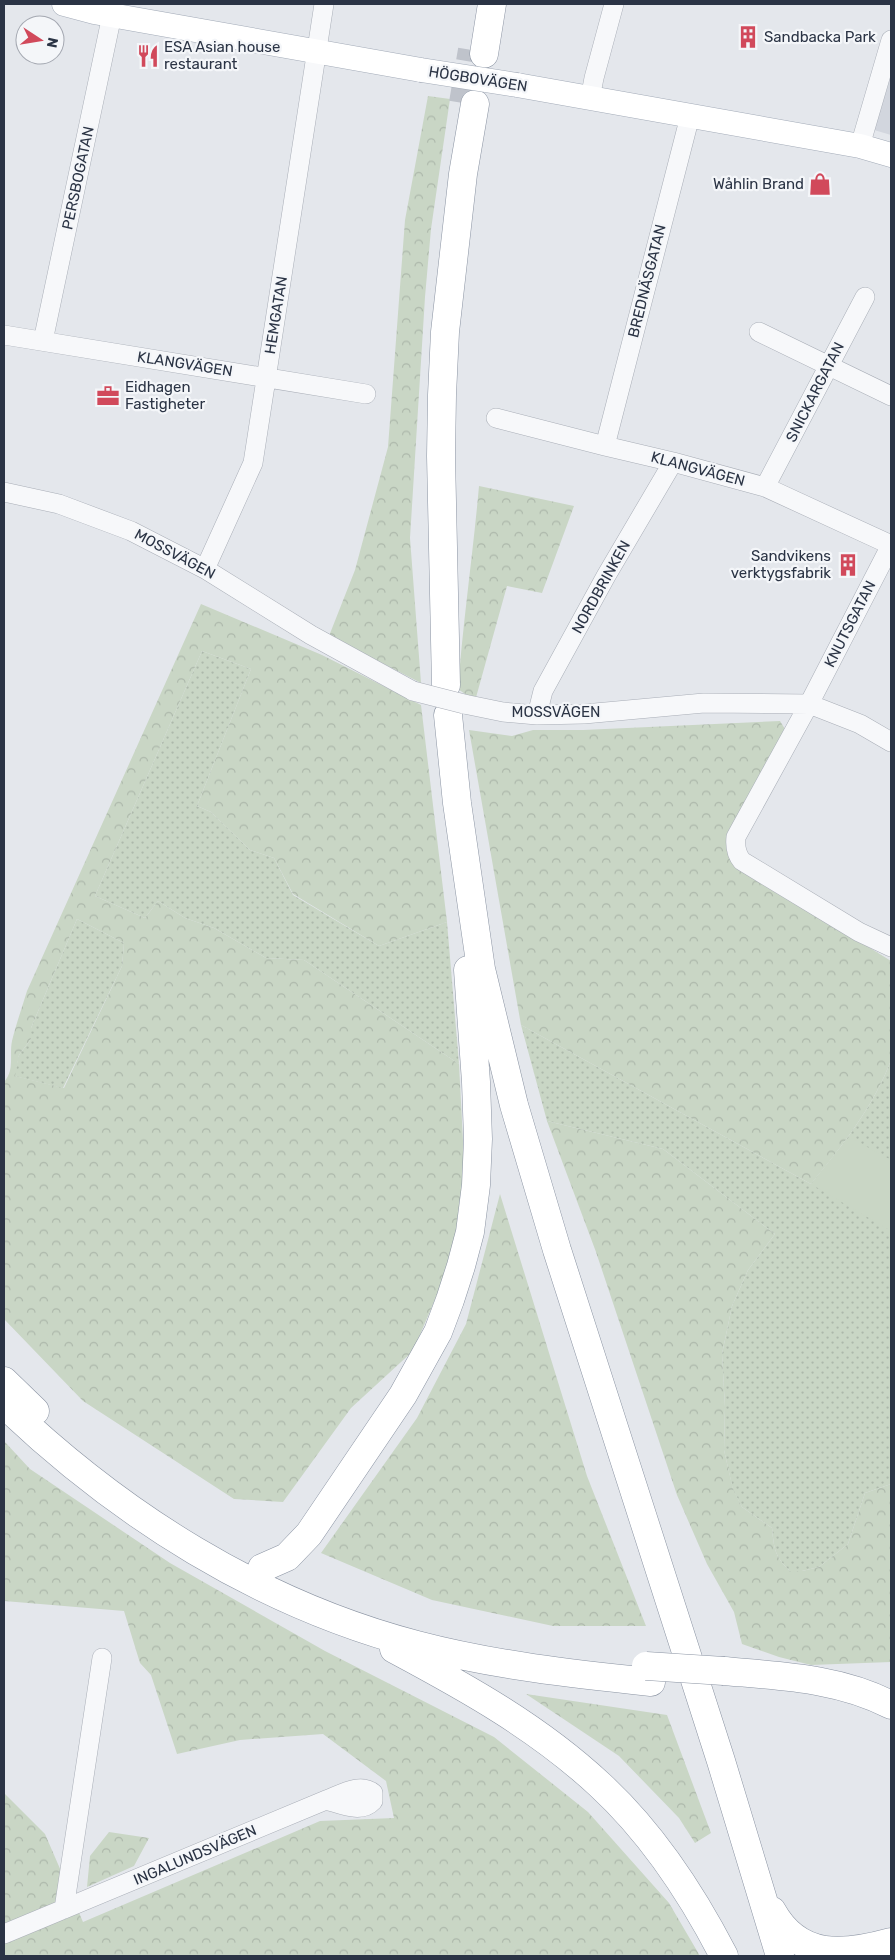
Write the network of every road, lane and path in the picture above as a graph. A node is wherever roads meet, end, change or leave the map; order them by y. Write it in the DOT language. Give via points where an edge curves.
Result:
graph roads {
  1 [pos="64,4"];
  2 [pos="324,4"];
  3 [pos="480,4"];
  4 [pos="492,4"];
  5 [pos="614,4"];
  6 [pos="112,15"];
  7 [pos="891,40"];
  8 [pos="317,51"];
  9 [pos="590,99"];
  10 [pos="469,104"];
  11 [pos="690,116"];
  12 [pos="860,146"];
  13 [pos="891,155"];
  14 [pos="865,297"];
  15 [pos="759,332"];
  16 [pos="4,335"];
  17 [pos="43,341"];
  18 [pos="827,366"];
  19 [pos="267,376"];
  20 [pos="366,394"];
  21 [pos="891,396"];
  22 [pos="496,418"];
  23 [pos="605,446"];
  24 [pos="673,462"];
  25 [pos="765,488"];
  26 [pos="4,492"];
  27 [pos="891,545"];
  28 [pos="206,569"];
  29 [pos="431,686"];
  30 [pos="809,704"];
  31 [pos="449,711"];
  32 [pos="537,715"];
  33 [pos="891,742"];
  34 [pos="891,947"];
  35 [pos="468,971"];
  36 [pos="4,1381"];
  37 [pos="4,1404"];
  38 [pos="262,1568"];
  39 [pos="344,1622"];
  40 [pos="102,1658"];
  41 [pos="649,1674"];
  42 [pos="726,1679"];
  43 [pos="891,1705"];
  44 [pos="891,1723"];
  45 [pos="326,1800"];
  46 [pos="761,1890"];
  47 [pos="64,1909"];
  48 [pos="4,1934"];
  49 [pos="891,1942"];
  50 [pos="724,1956"];
  51 [pos="764,1956"];
  52 [pos="780,1956"];
  1 -- 6 [label="main road, HÖGBOVÄGEN"];
  2 -- 8 [label="street, HEMGATAN"];
  3 -- 4 [label="highway" via="478,52"];
  5 -- 9 [label="street"];
  6 -- 8 [label="main road, HÖGBOVÄGEN"];
  6 -- 17 [label="street, PERSBOGATAN"];
  7 -- 12 [label="street"];
  8 -- 9 [label="main road, HÖGBOVÄGEN, bridge"];
  8 -- 19 [label="street, HEMGATAN"];
  9 -- 11 [label="main road, HÖGBOVÄGEN"];
  10 -- 29 [label="highway" via="445,332"];
  11 -- 12 [label="main road, HÖGBOVÄGEN"];
  11 -- 23 [label="street, BREDNÄSGATAN"];
  12 -- 13 [label="main road, HÖGBOVÄGEN"];
  14 -- 18 [label="street, SNICKARGATAN"];
  15 -- 18 [label="street"];
  16 -- 17 [label="street, KLANGVÄGEN"];
  17 -- 19 [label="street, KLANGVÄGEN"];
  18 -- 21 [label="street"];
  18 -- 25 [label="street, SNICKARGATAN"];
  19 -- 20 [label="street, KLANGVÄGEN"];
  19 -- 28 [label="street, HEMGATAN" via="252,463"];
  22 -- 23 [label="street, KLANGVÄGEN"];
  23 -- 24 [label="street, KLANGVÄGEN"];
  24 -- 25 [label="street, KLANGVÄGEN"];
  24 -- 32 [label="street, NORDBRINKEN" via="542,691"];
  25 -- 27 [label="street, KLANGVÄGEN"];
  26 -- 28 [label="street, MOSSVÄGEN" via="92,515"];
  27 -- 30 [label="street, KNUTSGATAN"];
  28 -- 29 [label="street, MOSSVÄGEN" via="311,635"];
  29 -- 31 [label="street, MOSSVÄGEN, bridge"];
  30 -- 32 [label="street, MOSSVÄGEN" via="704,703"];
  30 -- 33 [label="street" via="860,724"];
  30 -- 34 [label="street" via="736,837 737,853 742,861 859,932"];
  31 -- 32 [label="street, MOSSVÄGEN"];
  31 -- 35 [label="highway" via="444,800"];
  31 -- 46 [label="highway" via="457,804 481,969 514,1105 557,1250"];
  35 -- 38 [label="highway" via="478,1139 470,1232 455,1283 438,1332 421,1364 360,1460 297,1549 287,1558"];
  35 -- 51 [label="highway" via="503,1111 544,1252 707,1764"];
  36 -- 38 [label="highway" via="104,1471 205,1537"];
  37 -- 39 [label="highway" via="82,1473 153,1525 218,1565"];
  38 -- 41 [label="highway" via="302,1587 410,1626"];
  39 -- 41 [label="highway" via="416,1645 539,1669"];
  39 -- 50 [label="highway" via="521,1722 601,1785 669,1864"];
  40 -- 47 [label="street"];
  41 -- 42 [label="highway"];
  42 -- 43 [label="highway" via="817,1681 849,1688"];
  42 -- 44 [label="highway" via="844,1703"];
  45 -- 47 [label="street, INGALUNDSVÄGEN"];
  46 -- 49 [label="highway" via="776,1918 792,1937 805,1945 834,1951"];
  46 -- 52 [label="highway"];
  47 -- 48 [label="street, INGALUNDSVÄGEN"];
}
